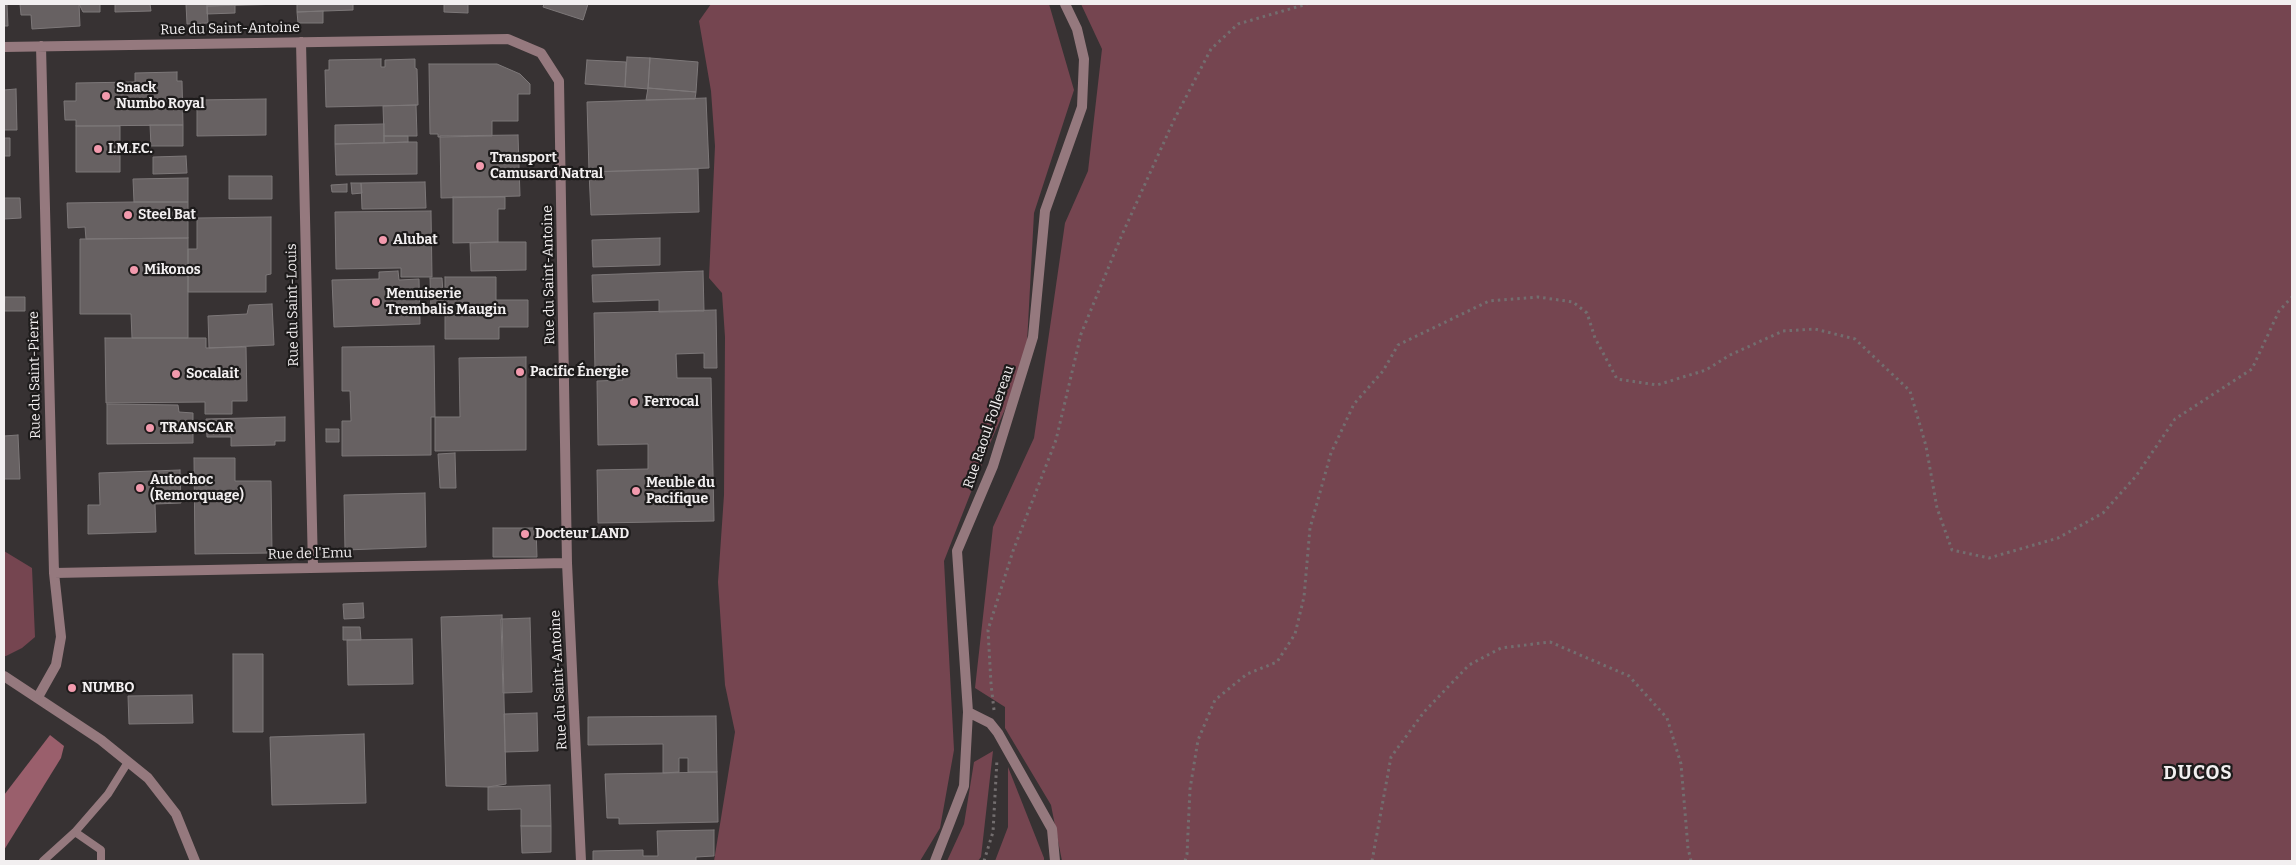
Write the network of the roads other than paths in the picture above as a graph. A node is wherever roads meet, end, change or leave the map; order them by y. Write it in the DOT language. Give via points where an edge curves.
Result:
graph roads {
  1 [pos="1064,4"];
  2 [pos="301,42"];
  3 [pos="41,46"];
  4 [pos="4,47"];
  5 [pos="567,563"];
  6 [pos="313,568"];
  7 [pos="54,573"];
  8 [pos="4,676"];
  9 [pos="38,697"];
  10 [pos="968,712"];
  11 [pos="128,762"];
  12 [pos="75,832"];
  13 [pos="43,861"];
  14 [pos="101,861"];
  15 [pos="195,861"];
  16 [pos="581,861"];
  17 [pos="935,861"];
  18 [pos="1055,861"];
  1 -- 10 [label="street, Rue Raoul Follereau" via="1076,28 1084,59 1082,107 1045,211 1033,337 993,466 957,551"];
  2 -- 3 [label="street, Rue du Saint-Antoine"];
  2 -- 5 [label="street, Rue du Saint-Antoine" via="508,39 541,53 559,81"];
  2 -- 6 [label="street, Rue du Saint-Louis"];
  3 -- 4 [label="street, Rue du Saint-Antoine"];
  3 -- 7 [label="street, Rue du Saint-Pierre"];
  5 -- 6 [label="street, Rue de l'Emu"];
  5 -- 16 [label="street, Rue du Saint-Antoine"];
  6 -- 7 [label="street, Rue de l'Emu"];
  7 -- 9 [label="street, Rue du Saint-Pierre" via="61,637 56,665"];
  8 -- 9 [label="street"];
  9 -- 11 [label="street"];
  10 -- 17 [label="street, Rue Raoul Follereau" via="964,786"];
  10 -- 18 [label="street" via="990,723 998,733 1052,829"];
  11 -- 12 [label="lane" via="108,794"];
  11 -- 15 [label="street" via="148,778 176,814"];
  12 -- 13 [label="lane"];
  12 -- 14 [label="lane" via="101,850"];
}
